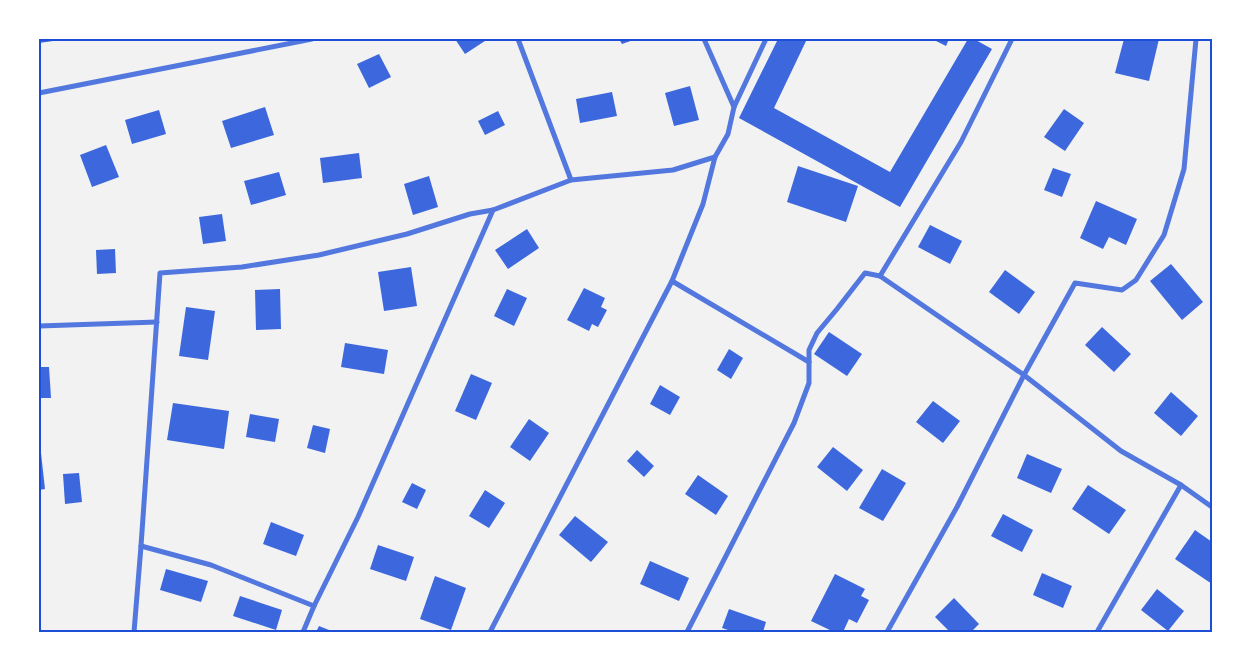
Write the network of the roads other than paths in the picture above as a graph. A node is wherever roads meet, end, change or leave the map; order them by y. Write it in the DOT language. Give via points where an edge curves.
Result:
graph roads {
  1 [pos="312,39"];
  2 [pos="518,39"];
  3 [pos="704,39"];
  4 [pos="766,39"];
  5 [pos="1006,39"];
  6 [pos="1196,39"];
  7 [pos="1012,40"];
  8 [pos="39,94"];
  9 [pos="734,107"];
  10 [pos="714,157"];
  11 [pos="571,180"];
  12 [pos="493,210"];
  13 [pos="880,276"];
  14 [pos="672,281"];
  15 [pos="157,322"];
  16 [pos="39,326"];
  17 [pos="809,362"];
  18 [pos="1024,375"];
  19 [pos="1181,485"];
  20 [pos="1212,507"];
  21 [pos="141,546"];
  22 [pos="314,606"];
  23 [pos="134,632"];
  24 [pos="303,632"];
  25 [pos="490,632"];
  26 [pos="687,632"];
  27 [pos="887,632"];
  28 [pos="1097,632"];
  1 -- 8 [label="street"];
  2 -- 11 [label="street"];
  3 -- 9 [label="street"];
  4 -- 9 [label="street"];
  5 -- 7 [label="street"];
  6 -- 18 [label="street" via="1184,169 1164,235 1136,280 1122,290 1075,284"];
  7 -- 13 [label="street" via="961,142"];
  9 -- 10 [label="street" via="728,134"];
  10 -- 11 [label="street" via="673,170"];
  10 -- 14 [label="street" via="703,204"];
  11 -- 12 [label="street"];
  12 -- 15 [label="street" via="319,255 242,267 160,273"];
  12 -- 22 [label="street" via="358,517"];
  13 -- 17 [label="street" via="864,274 817,333 809,350"];
  13 -- 18 [label="street"];
  14 -- 17 [label="street"];
  14 -- 25 [label="street"];
  15 -- 16 [label="street"];
  15 -- 21 [label="street"];
  17 -- 26 [label="street" via="809,383 794,423"];
  18 -- 19 [label="street" via="1121,450"];
  18 -- 27 [label="street" via="957,507"];
  19 -- 20 [label="street"];
  19 -- 28 [label="street"];
  21 -- 22 [label="street" via="211,565"];
  21 -- 23 [label="street"];
  22 -- 24 [label="street"];
}
